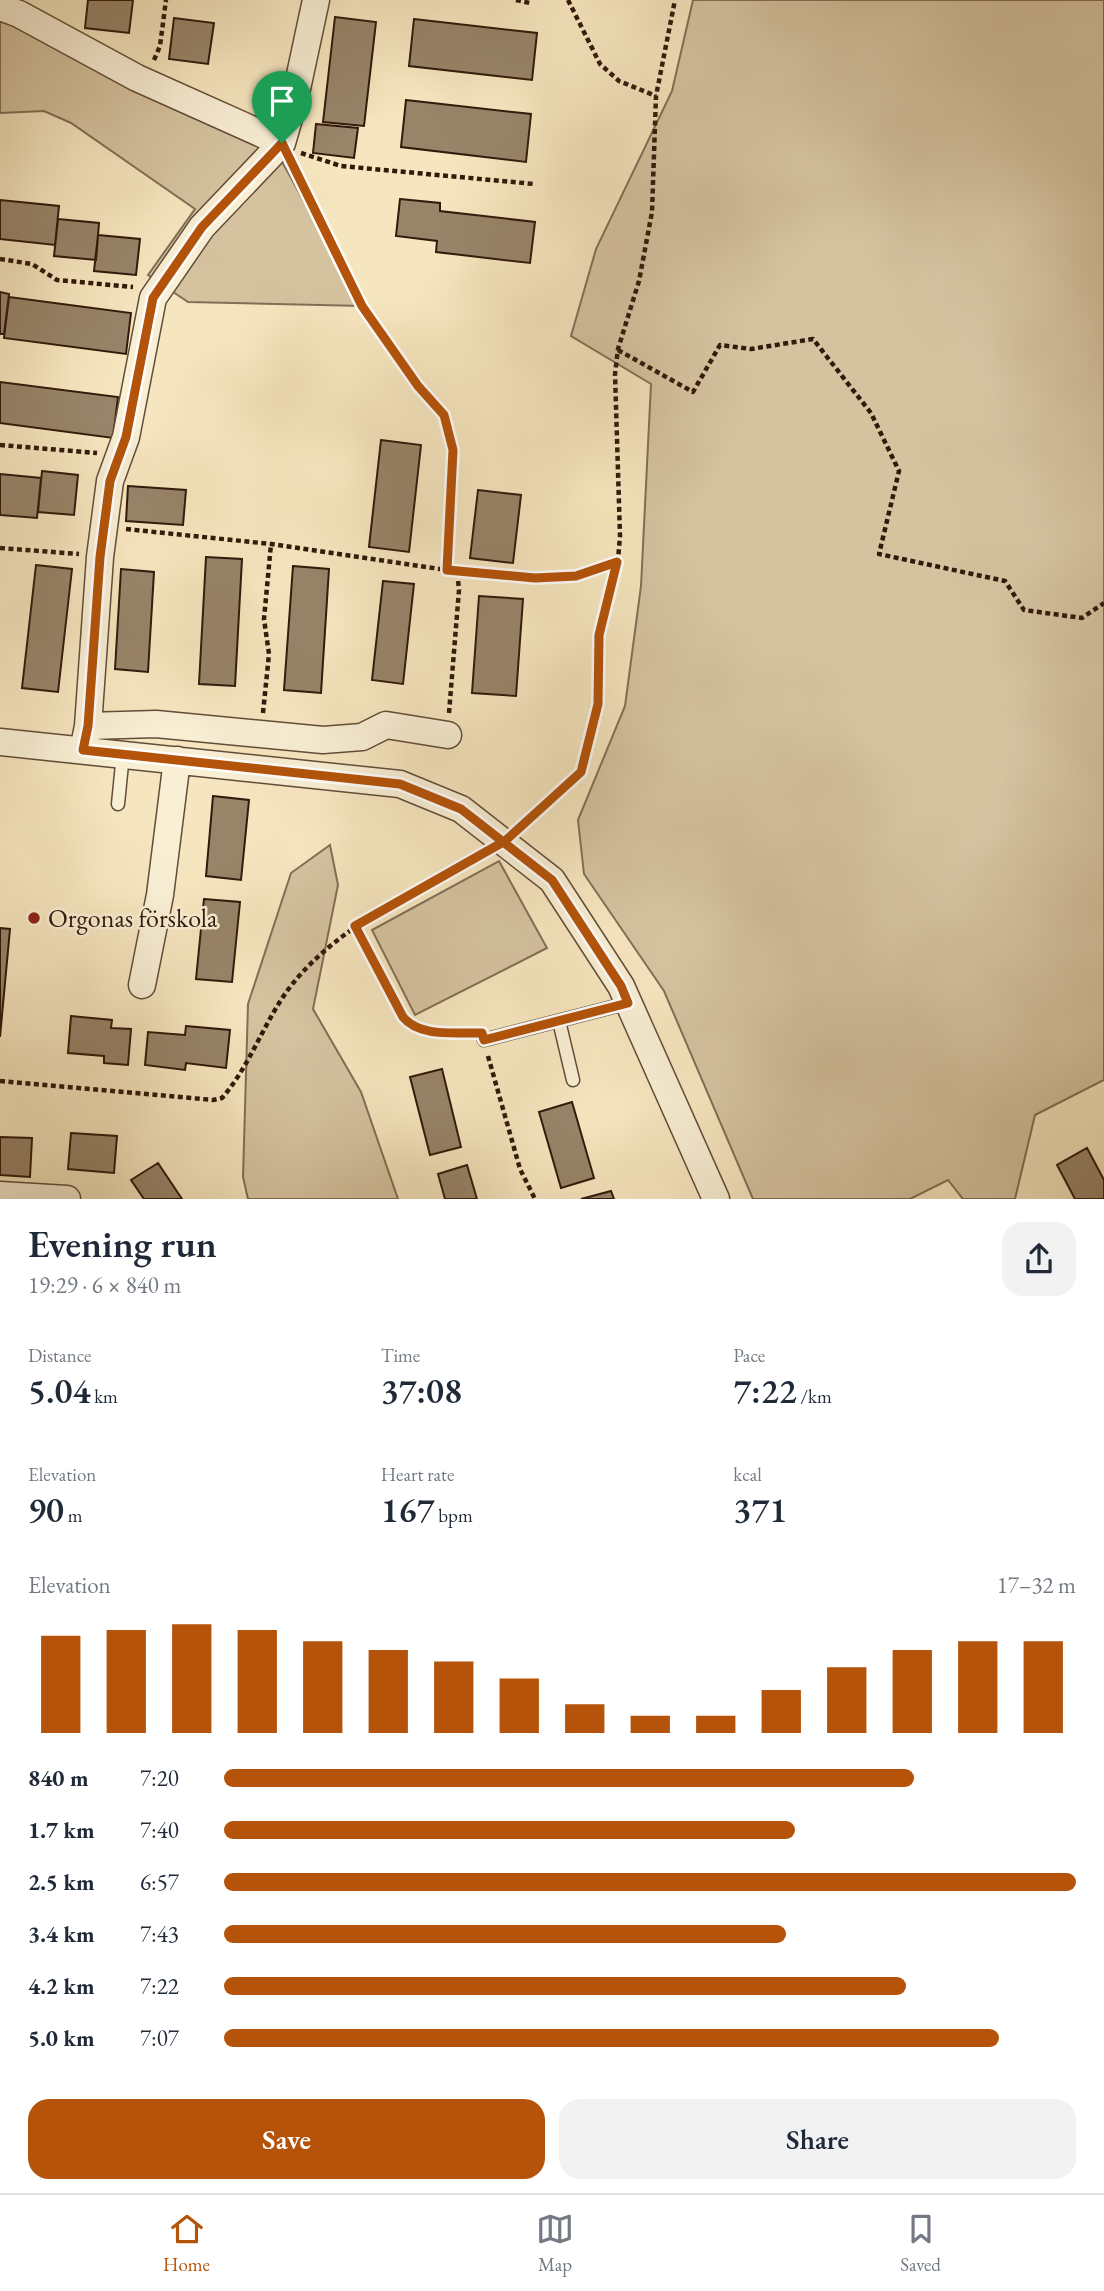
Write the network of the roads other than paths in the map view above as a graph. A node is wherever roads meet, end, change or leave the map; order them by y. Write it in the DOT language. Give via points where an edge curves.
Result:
graph roads {
  1 [pos="316,0"];
  2 [pos="12,7"];
  3 [pos="282,143"];
  4 [pos="448,735"];
  5 [pos="86,738"];
  6 [pos="0,742"];
  7 [pos="123,754"];
  8 [pos="177,760"];
  9 [pos="118,804"];
  10 [pos="142,985"];
  11 [pos="628,1003"];
  12 [pos="559,1021"];
  13 [pos="483,1036"];
  14 [pos="573,1080"];
  15 [pos="0,1195"];
  16 [pos="67,1199"];
  17 [pos="716,1199"];
  1 -- 3 [label="street"];
  2 -- 3 [label="street" via="145,80"];
  3 -- 5 [label="street" via="202,227 153,298 126,437 110,481"];
  4 -- 5 [label="street" via="386,725 362,737 323,740 156,724"];
  5 -- 6 [label="street"];
  5 -- 7 [label="street"];
  7 -- 8 [label="street"];
  7 -- 9 [label="lane"];
  8 -- 10 [label="street" via="160,895"];
  8 -- 11 [label="street" via="400,784 461,809 552,880"];
  11 -- 12 [label="lane"];
  11 -- 17 [label="street"];
  12 -- 13 [label="lane"];
  12 -- 14 [label="lane"];
  15 -- 16 [label="street"];
}
